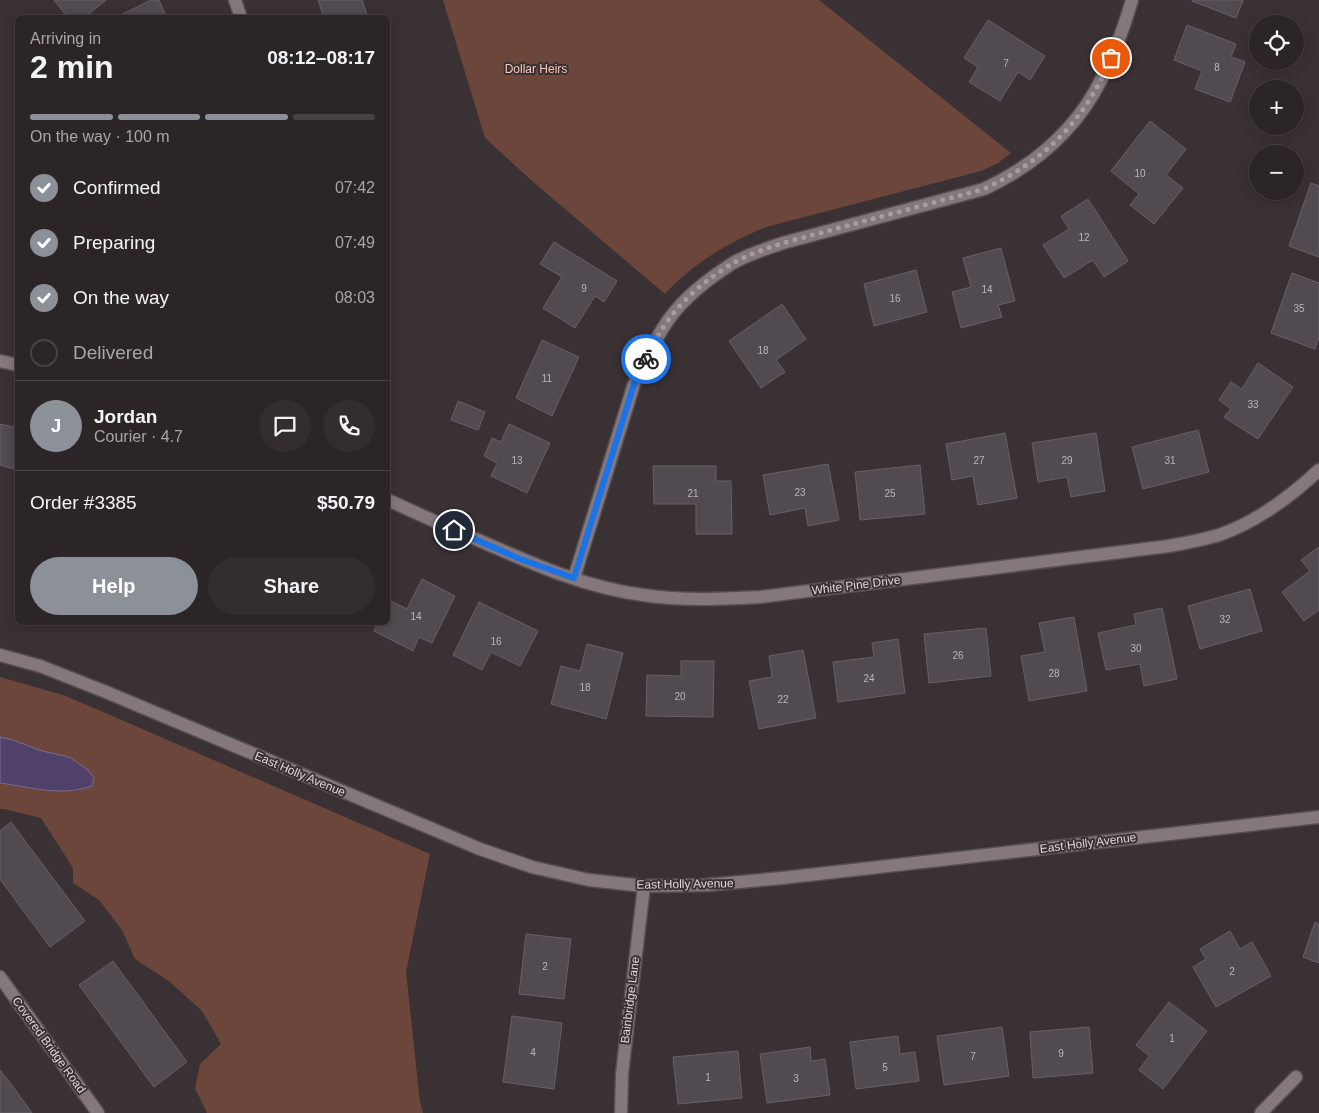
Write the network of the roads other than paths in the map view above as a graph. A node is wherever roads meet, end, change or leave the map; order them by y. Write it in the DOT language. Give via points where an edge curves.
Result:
graph roads {
  1 [pos="235,0"];
  2 [pos="1132,0"];
  3 [pos="240,15"];
  4 [pos="0,361"];
  5 [pos="15,364"];
  6 [pos="1319,470"];
  7 [pos="390,501"];
  8 [pos="574,578"];
  9 [pos="0,656"];
  10 [pos="1319,816"];
  11 [pos="644,886"];
  12 [pos="0,977"];
  13 [pos="1296,1077"];
  14 [pos="98,1113"];
  15 [pos="621,1113"];
  16 [pos="1261,1113"];
  1 -- 3 [label="street"];
  2 -- 8 [label="street" via="1111,58 1090,100 1074,123 1021,169 984,189 760,251 734,263 689,297 657,338 634,384"];
  4 -- 5 [label="street"];
  6 -- 8 [label="street, White Pine Drive" via="1286,498 1244,524 1196,542 1170,546 727,599 641,595"];
  7 -- 8 [label="street, White Pine Drive" via="520,559"];
  9 -- 11 [label="street, East Holly Avenue" via="40,666 106,692 480,849 532,867 589,880"];
  10 -- 11 [label="street, East Holly Avenue" via="707,886"];
  11 -- 15 [label="street, Bainbridge Lane" via="625,1048"];
  12 -- 14 [label="street, Covered Bridge Road"];
  13 -- 16 [label="street"];
}
